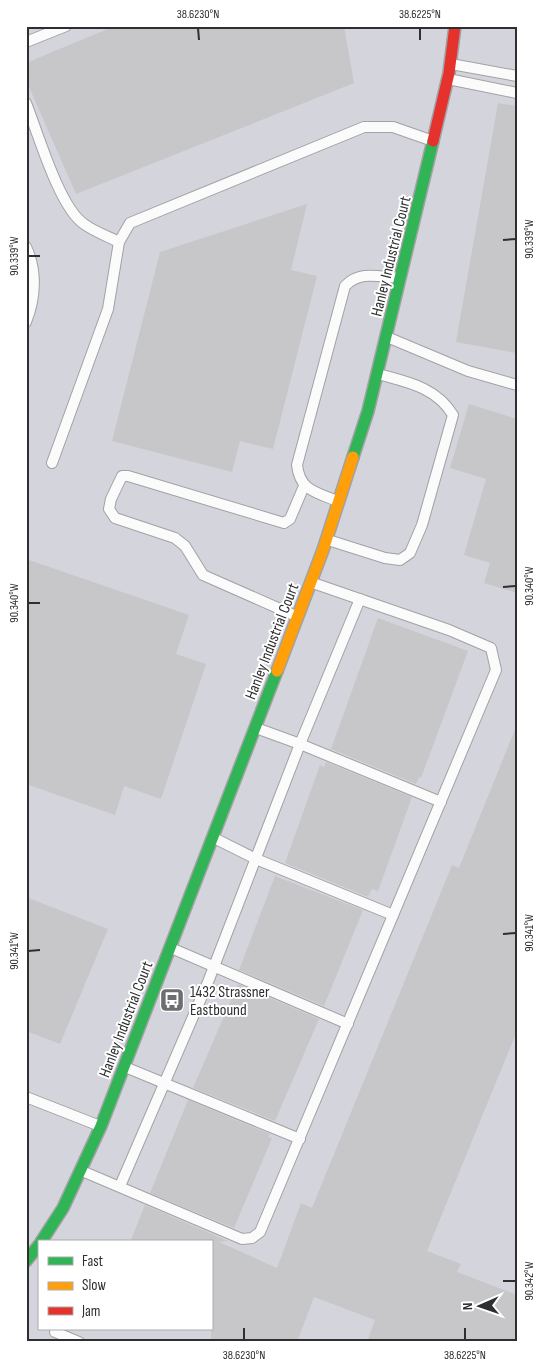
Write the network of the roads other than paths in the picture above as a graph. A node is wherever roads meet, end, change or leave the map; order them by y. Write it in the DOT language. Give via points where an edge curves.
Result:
graph roads {
  1 [pos="66,26"];
  2 [pos="455,26"];
  3 [pos="26,42"];
  4 [pos="450,64"];
  5 [pos="517,76"];
  6 [pos="447,78"];
  7 [pos="517,93"];
  8 [pos="26,103"];
  9 [pos="434,141"];
  10 [pos="119,242"];
  11 [pos="26,246"];
  12 [pos="401,279"];
  13 [pos="26,322"];
  14 [pos="387,337"];
  15 [pos="377,374"];
  16 [pos="517,386"];
  17 [pos="52,463"];
  18 [pos="304,486"];
  19 [pos="338,501"];
  20 [pos="326,540"];
  21 [pos="310,582"];
  22 [pos="360,599"];
  23 [pos="297,616"];
  24 [pos="255,728"];
  25 [pos="300,744"];
  26 [pos="441,802"];
  27 [pos="213,838"];
  28 [pos="256,858"];
  29 [pos="393,915"];
  30 [pos="170,948"];
  31 [pos="214,968"];
  32 [pos="348,1024"];
  33 [pos="124,1066"];
  34 [pos="165,1082"];
  35 [pos="26,1097"];
  36 [pos="101,1126"];
  37 [pos="300,1138"];
  38 [pos="81,1171"];
  39 [pos="120,1186"];
  40 [pos="42,1240"];
  41 [pos="38,1246"];
  42 [pos="26,1261"];
  43 [pos="54,1332"];
  44 [pos="79,1342"];
  1 -- 3 [label="lane"];
  2 -- 4 [label="street, Hanley Industrial Court"];
  4 -- 5 [label="lane"];
  4 -- 6 [label="street, Hanley Industrial Court"];
  6 -- 7 [label="lane"];
  6 -- 9 [label="street, Hanley Industrial Court"];
  8 -- 10 [label="lane" via="63,198 72,213 84,224"];
  9 -- 10 [label="lane" via="392,126 364,127 130,223"];
  9 -- 12 [label="street, Hanley Industrial Court"];
  10 -- 17 [label="lane" via="108,309"];
  11 -- 13 [label="lane" via="34,264 32,306"];
  12 -- 14 [label="street, Hanley Industrial Court"];
  12 -- 18 [label="lane" via="361,275 352,278 345,286 297,465"];
  14 -- 15 [label="street, Hanley Industrial Court"];
  14 -- 16 [label="lane" via="468,371"];
  15 -- 19 [label="street, Hanley Industrial Court"];
  15 -- 20 [label="lane" via="436,394 453,415 422,525 410,553 400,560"];
  18 -- 19 [label="lane"];
  18 -- 23 [label="lane" via="290,519 284,522 128,476 122,476 119,481 109,509 115,518 175,538 185,546 203,575"];
  19 -- 20 [label="street, Hanley Industrial Court"];
  20 -- 21 [label="street, Hanley Industrial Court"];
  21 -- 22 [label="lane"];
  21 -- 23 [label="street, Hanley Industrial Court"];
  22 -- 25 [label="lane"];
  22 -- 26 [label="lane" via="491,648 496,670"];
  23 -- 24 [label="street, Hanley Industrial Court"];
  24 -- 25 [label="lane"];
  24 -- 27 [label="street, Hanley Industrial Court"];
  25 -- 26 [label="lane"];
  25 -- 28 [label="lane"];
  26 -- 29 [label="lane"];
  27 -- 28 [label="lane"];
  27 -- 30 [label="street, Hanley Industrial Court"];
  28 -- 29 [label="lane"];
  28 -- 31 [label="lane"];
  29 -- 32 [label="lane"];
  30 -- 31 [label="lane"];
  30 -- 33 [label="street, Hanley Industrial Court"];
  31 -- 32 [label="lane"];
  31 -- 34 [label="lane"];
  32 -- 37 [label="lane"];
  33 -- 34 [label="lane"];
  33 -- 36 [label="street, Hanley Industrial Court"];
  34 -- 37 [label="lane"];
  34 -- 39 [label="lane"];
  35 -- 36 [label="lane"];
  36 -- 38 [label="street, Hanley Industrial Court"];
  37 -- 39 [label="lane" via="260,1232 252,1238 242,1239"];
  38 -- 39 [label="lane"];
  38 -- 40 [label="street, Hanley Industrial Court" via="63,1208"];
  41 -- 42 [label="street, Hanley Industrial Court"];
  43 -- 44 [label="lane"];
}
